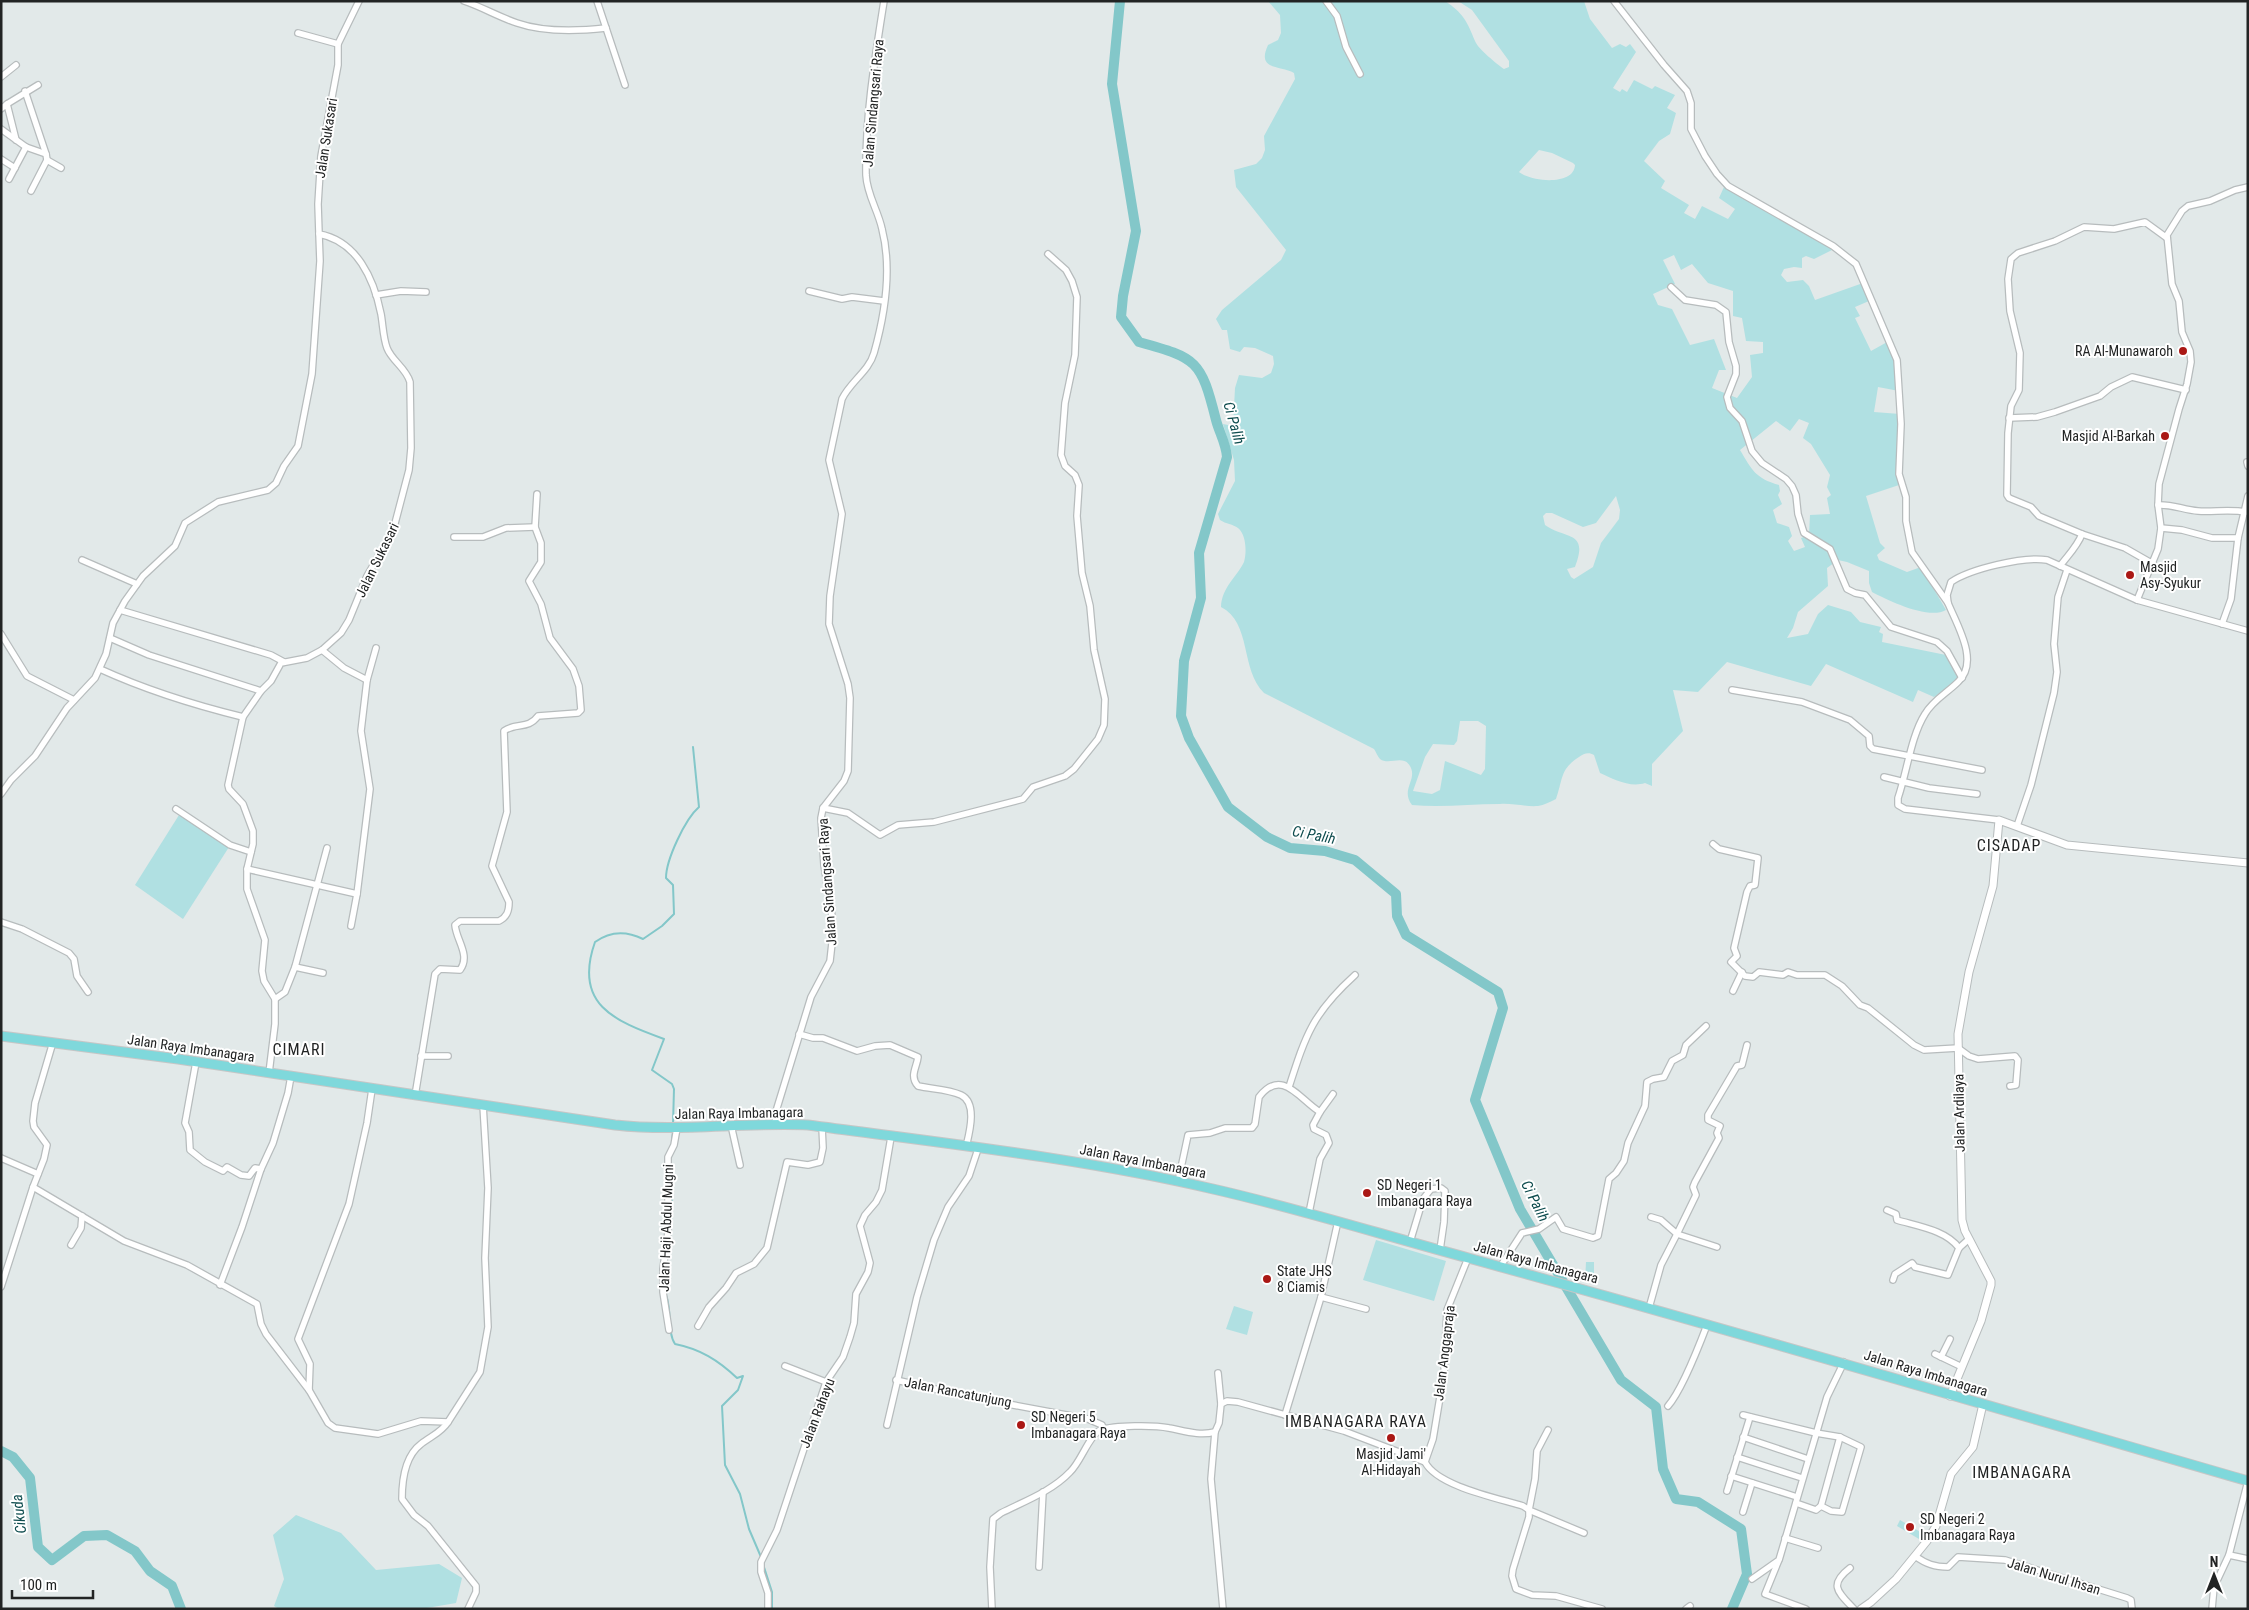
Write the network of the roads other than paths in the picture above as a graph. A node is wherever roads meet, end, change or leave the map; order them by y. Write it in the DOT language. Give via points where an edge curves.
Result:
graph roads {
  1 [pos="359,1"];
  2 [pos="464,1"];
  3 [pos="597,1"];
  4 [pos="884,1"];
  5 [pos="1326,1"];
  6 [pos="1614,1"];
  7 [pos="606,28"];
  8 [pos="298,33"];
  9 [pos="338,44"];
  10 [pos="16,65"];
  11 [pos="1360,74"];
  12 [pos="1,77"];
  13 [pos="38,85"];
  14 [pos="625,85"];
  15 [pos="25,91"];
  16 [pos="7,104"];
  17 [pos="1,109"];
  18 [pos="1,129"];
  19 [pos="16,140"];
  20 [pos="26,147"];
  21 [pos="47,157"];
  22 [pos="1,159"];
  23 [pos="15,168"];
  24 [pos="61,168"];
  25 [pos="9,179"];
  26 [pos="2248,187"];
  27 [pos="32,191"];
  28 [pos="319,234"];
  29 [pos="2166,238"];
  30 [pos="1048,254"];
  31 [pos="1671,287"];
  32 [pos="809,291"];
  33 [pos="426,292"];
  34 [pos="376,295"];
  35 [pos="884,301"];
  36 [pos="2186,390"];
  37 [pos="2009,418"];
  38 [pos="537,494"];
  39 [pos="2248,496"];
  40 [pos="2158,505"];
  41 [pos="2246,512"];
  42 [pos="535,527"];
  43 [pos="2161,528"];
  44 [pos="2082,534"];
  45 [pos="454,537"];
  46 [pos="2238,538"];
  47 [pos="82,560"];
  48 [pos="2153,564"];
  49 [pos="2060,566"];
  50 [pos="2067,570"];
  51 [pos="137,584"];
  52 [pos="2137,600"];
  53 [pos="1948,603"];
  54 [pos="120,610"];
  55 [pos="2222,624"];
  56 [pos="2248,631"];
  57 [pos="1,634"];
  58 [pos="110,638"];
  59 [pos="376,648"];
  60 [pos="322,650"];
  61 [pos="284,662"];
  62 [pos="100,669"];
  63 [pos="1962,678"];
  64 [pos="366,680"];
  65 [pos="1732,690"];
  66 [pos="260,691"];
  67 [pos="74,700"];
  68 [pos="243,717"];
  69 [pos="1910,757"];
  70 [pos="1982,770"];
  71 [pos="1884,777"];
  72 [pos="1904,781"];
  73 [pos="1,794"];
  74 [pos="1976,794"];
  75 [pos="823,808"];
  76 [pos="176,810"];
  77 [pos="1999,820"];
  78 [pos="2017,826"];
  79 [pos="1713,844"];
  80 [pos="327,848"];
  81 [pos="251,852"];
  82 [pos="2248,863"];
  83 [pos="247,869"];
  84 [pos="318,885"];
  85 [pos="357,894"];
  86 [pos="1,922"];
  87 [pos="351,926"];
  88 [pos="295,967"];
  89 [pos="1742,972"];
  90 [pos="323,973"];
  91 [pos="1355,975"];
  92 [pos="1733,991"];
  93 [pos="88,992"];
  94 [pos="275,999"];
  95 [pos="1706,1026"];
  96 [pos="799,1034"];
  97 [pos="1,1036"];
  98 [pos="53,1042"];
  99 [pos="1747,1045"];
  100 [pos="1958,1048"];
  101 [pos="421,1056"];
  102 [pos="448,1056"];
  103 [pos="196,1062"];
  104 [pos="269,1073"];
  105 [pos="291,1076"];
  106 [pos="1289,1086"];
  107 [pos="2010,1086"];
  108 [pos="372,1088"];
  109 [pos="1333,1094"];
  110 [pos="414,1096"];
  111 [pos="483,1105"];
  112 [pos="1320,1112"];
  113 [pos="731,1124"];
  114 [pos="775,1124"];
  115 [pos="822,1127"];
  116 [pos="674,1128"];
  117 [pos="891,1137"];
  118 [pos="966,1147"];
  119 [pos="978,1149"];
  120 [pos="1,1158"];
  121 [pos="740,1165"];
  122 [pos="261,1169"];
  123 [pos="38,1174"];
  124 [pos="1178,1182"];
  125 [pos="33,1187"];
  126 [pos="1887,1210"];
  127 [pos="1309,1213"];
  128 [pos="82,1216"];
  129 [pos="1651,1217"];
  130 [pos="1338,1221"];
  131 [pos="1677,1234"];
  132 [pos="1969,1239"];
  133 [pos="1410,1242"];
  134 [pos="71,1245"];
  135 [pos="1717,1248"];
  136 [pos="1960,1248"];
  137 [pos="1440,1250"];
  138 [pos="1468,1258"];
  139 [pos="1500,1267"];
  140 [pos="1893,1280"];
  141 [pos="220,1285"];
  142 [pos="1,1287"];
  143 [pos="1321,1297"];
  144 [pos="1649,1308"];
  145 [pos="1366,1309"];
  146 [pos="1707,1325"];
  147 [pos="698,1326"];
  148 [pos="669,1330"];
  149 [pos="1950,1339"];
  150 [pos="1844,1362"];
  151 [pos="784,1366"];
  152 [pos="1962,1367"];
  153 [pos="1218,1374"];
  154 [pos="896,1380"];
  155 [pos="826,1382"];
  156 [pos="309,1390"];
  157 [pos="1950,1396"];
  158 [pos="1221,1404"];
  159 [pos="1983,1404"];
  160 [pos="1668,1406"];
  161 [pos="1743,1414"];
  162 [pos="1285,1415"];
  163 [pos="1750,1417"];
  164 [pos="448,1422"];
  165 [pos="887,1425"];
  166 [pos="1103,1429"];
  167 [pos="1548,1430"];
  168 [pos="1214,1432"];
  169 [pos="1816,1433"];
  170 [pos="1743,1437"];
  171 [pos="1840,1437"];
  172 [pos="1737,1457"];
  173 [pos="1808,1459"];
  174 [pos="1426,1462"];
  175 [pos="1731,1476"];
  176 [pos="1802,1478"];
  177 [pos="2248,1481"];
  178 [pos="1752,1482"];
  179 [pos="1727,1491"];
  180 [pos="1043,1492"];
  181 [pos="1797,1500"];
  182 [pos="1821,1506"];
  183 [pos="1529,1510"];
  184 [pos="1743,1512"];
  185 [pos="1584,1533"];
  186 [pos="1785,1538"];
  187 [pos="1818,1548"];
  188 [pos="2229,1555"];
  189 [pos="1915,1556"];
  190 [pos="2248,1559"];
  191 [pos="1779,1560"];
  192 [pos="1039,1567"];
  193 [pos="1850,1568"];
  194 [pos="1761,1572"];
  195 [pos="1752,1579"];
  196 [pos="1770,1580"];
  197 [pos="468,1609"];
  198 [pos="768,1609"];
  199 [pos="992,1609"];
  200 [pos="1223,1609"];
  201 [pos="1602,1609"];
  202 [pos="1806,1609"];
  203 [pos="1854,1609"];
  204 [pos="1861,1609"];
  205 [pos="2132,1609"];
  206 [pos="2212,1609"];
  1 -- 9 [label="street, Jalan Sukasari"];
  2 -- 7 [label="street" via="519,24 582,30"];
  3 -- 7 [label="street"];
  4 -- 35 [label="street, Jalan Sindangsari Raya" via="869,114 866,175 885,241"];
  5 -- 11 [label="street" via="1337,16 1346,47"];
  6 -- 53 [label="street" via="1688,91 1691,129 1717,174 1728,186 1833,246 1856,264 1897,360 1901,424 1899,474 1906,496 1906,521 1912,552"];
  7 -- 14 [label="street"];
  8 -- 9 [label="street"];
  9 -- 28 [label="street, Jalan Sukasari" via="338,65 321,156"];
  10 -- 12 [label="street"];
  13 -- 15 [label="street"];
  15 -- 16 [label="street"];
  15 -- 21 [label="street"];
  16 -- 17 [label="street"];
  16 -- 19 [label="street"];
  18 -- 19 [label="street"];
  19 -- 20 [label="street"];
  20 -- 21 [label="street"];
  20 -- 23 [label="street"];
  21 -- 24 [label="street"];
  21 -- 27 [label="street"];
  22 -- 23 [label="street"];
  23 -- 25 [label="street"];
  26 -- 29 [label="street" via="2188,206"];
  28 -- 34 [label="street, Jalan Sukasari" via="337,240 354,254 367,270"];
  28 -- 51 [label="street" via="312,374 298,446 276,483 268,490 218,502 185,523 175,546"];
  29 -- 36 [label="street" via="2182,332 2191,356"];
  29 -- 37 [label="street" via="2144,222 2114,229 2084,227 2018,253 2011,260 2008,279 2010,311 2020,353 2018,390"];
  30 -- 75 [label="street" via="1066,270 1077,297 1075,355 1065,404 1061,455 1079,485 1077,516 1082,573 1090,606 1094,650 1106,699 1101,732 1074,769 1065,776 1033,786 1023,799 934,822 901,824 880,836 848,814"];
  31 -- 63 [label="street" via="1685,300 1716,305 1726,312 1729,342 1736,366 1728,403 1742,421 1752,451 1792,486 1804,533 1830,549 1846,589 1865,595 1891,627 1943,646"];
  32 -- 35 [label="street" via="842,299"];
  33 -- 34 [label="street"];
  34 -- 60 [label="street, Jalan Sukasari" via="386,347 410,382 409,470 393,530 367,576 350,620"];
  35 -- 75 [label="street, Jalan Sindangsari Raya" via="874,354 846,389 830,448 830,470 842,514 829,624 848,684 850,705 848,771"];
  36 -- 37 [label="street" via="2132,377 2100,396 2055,412"];
  36 -- 40 [label="street" via="2161,473"];
  37 -- 44 [label="street" via="2009,498 2031,507 2039,516"];
  38 -- 42 [label="street"];
  39 -- 41 [label="street"];
  40 -- 41 [label="street" via="2196,511"];
  40 -- 43 [label="street"];
  41 -- 46 [label="street"];
  42 -- 45 [label="street" via="506,528 483,537"];
  42 -- 101 [label="street" via="541,562 530,578 530,584 542,604 550,638 573,669 579,686 581,710 578,713 538,716 532,724 504,731 507,807 492,866 509,908 499,921 456,922 464,964 460,970 440,969 435,974"];
  43 -- 46 [label="street" via="2212,538"];
  43 -- 48 [label="street"];
  44 -- 48 [label="street" via="2125,548"];
  44 -- 49 [label="street" via="2076,548"];
  46 -- 55 [label="street" via="2231,599"];
  47 -- 51 [label="street"];
  48 -- 52 [label="street"];
  49 -- 50 [label="street"];
  49 -- 53 [label="street" via="2038,558 2011,561 1951,582"];
  50 -- 52 [label="street"];
  50 -- 78 [label="street" via="2058,597 2054,693"];
  51 -- 54 [label="street"];
  52 -- 55 [label="street"];
  53 -- 63 [label="street" via="1968,657"];
  54 -- 58 [label="street" via="112,623"];
  54 -- 61 [label="street" via="271,655"];
  55 -- 56 [label="street"];
  57 -- 67 [label="street" via="27,676"];
  58 -- 62 [label="street"];
  58 -- 66 [label="street" via="149,655"];
  59 -- 64 [label="street"];
  60 -- 61 [label="street, Jalan Sukasari" via="307,658"];
  60 -- 64 [label="street"];
  61 -- 66 [label="street"];
  62 -- 67 [label="street"];
  62 -- 68 [label="street" via="198,706"];
  63 -- 69 [label="street" via="1924,714"];
  64 -- 85 [label="street" via="361,739 370,789"];
  65 -- 69 [label="street" via="1802,702 1850,720 1865,730 1873,749"];
  66 -- 68 [label="street"];
  67 -- 73 [label="street" via="35,756"];
  68 -- 81 [label="street" via="228,785 248,815 253,830"];
  69 -- 70 [label="street"];
  69 -- 72 [label="street"];
  71 -- 72 [label="street"];
  72 -- 74 [label="street"];
  72 -- 77 [label="street" via="1898,802 1901,808"];
  75 -- 96 [label="street, Jalan Sindangsari Raya" via="822,840 832,916 832,950"];
  76 -- 81 [label="street" via="230,845"];
  77 -- 78 [label="street"];
  77 -- 100 [label="street, Jalan Ardilaya" via="1993,886 1969,972"];
  78 -- 82 [label="street" via="2070,845"];
  79 -- 89 [label="street" via="1719,849 1758,858 1754,885 1747,892 1734,948 1737,956 1731,962"];
  80 -- 84 [label="street"];
  81 -- 83 [label="street"];
  83 -- 84 [label="street"];
  83 -- 94 [label="street" via="247,889 265,940 262,976"];
  84 -- 85 [label="street"];
  84 -- 88 [label="street"];
  85 -- 87 [label="street"];
  86 -- 93 [label="street" via="69,953 74,959 76,976"];
  88 -- 90 [label="street"];
  88 -- 94 [label="street" via="285,992"];
  89 -- 92 [label="street"];
  89 -- 100 [label="street" via="1748,977 1759,972 1826,975 1914,1045 1924,1050"];
  91 -- 106 [label="street" via="1334,995 1309,1030"];
  94 -- 104 [label="street"];
  95 -- 139 [label="street" via="1690,1041 1684,1055 1672,1061 1664,1077 1648,1082 1645,1106 1624,1160 1608,1179 1598,1236 1594,1238 1563,1229 1556,1217 1536,1230 1520,1235"];
  96 -- 114 [label="street, Jalan Sindangsari Raya"];
  96 -- 118 [label="street" via="823,1038 858,1051 890,1044 918,1056 913,1072 918,1086 961,1095 965,1099 971,1117"];
  97 -- 98 [label="highway, Jalan Raya Imbanagara"];
  98 -- 103 [label="highway, Jalan Raya Imbanagara"];
  98 -- 123 [label="street" via="34,1111 34,1127 47,1145"];
  99 -- 131 [label="street" via="1742,1065 1737,1066 1708,1115 1708,1120 1720,1126 1718,1138 1694,1185 1696,1196"];
  100 -- 107 [label="street" via="1978,1059 2015,1056 2018,1060 2016,1085"];
  100 -- 132 [label="street, Jalan Ardilaya" via="1960,1208"];
  101 -- 102 [label="street"];
  101 -- 110 [label="street"];
  103 -- 104 [label="highway, Jalan Raya Imbanagara"];
  103 -- 122 [label="street" via="185,1123 190,1150 223,1171 227,1167 249,1176 255,1168"];
  104 -- 105 [label="highway, Jalan Raya Imbanagara"];
  105 -- 108 [label="highway, Jalan Raya Imbanagara"];
  105 -- 122 [label="street" via="276,1136"];
  106 -- 112 [label="street"];
  106 -- 124 [label="street" via="1275,1084 1258,1097 1252,1128 1224,1128 1188,1135"];
  108 -- 110 [label="highway, Jalan Raya Imbanagara"];
  108 -- 156 [label="street" via="349,1204 298,1339 310,1364"];
  109 -- 112 [label="street"];
  110 -- 111 [label="highway, Jalan Raya Imbanagara"];
  111 -- 116 [label="highway, Jalan Raya Imbanagara" via="615,1125"];
  111 -- 164 [label="street" via="488,1188 485,1258 488,1327 480,1372"];
  112 -- 127 [label="street" via="1314,1129 1326,1134 1329,1143 1320,1159"];
  113 -- 114 [label="highway, Jalan Raya Imbanagara"];
  113 -- 116 [label="highway, Jalan Raya Imbanagara"];
  113 -- 121 [label="street"];
  114 -- 115 [label="highway, Jalan Raya Imbanagara"];
  115 -- 117 [label="highway, Jalan Raya Imbanagara"];
  115 -- 147 [label="street" via="824,1148 820,1162 808,1165 787,1162 767,1248 754,1264 736,1273"];
  116 -- 148 [label="street, Jalan Haji Abdul Mugni" via="674,1146 669,1152 668,1232 663,1269"];
  117 -- 118 [label="highway, Jalan Raya Imbanagara"];
  117 -- 155 [label="street, Jalan Rahayu" via="882,1190 860,1226 870,1267 856,1294 854,1323 848,1344"];
  118 -- 119 [label="highway, Jalan Raya Imbanagara"];
  119 -- 124 [label="highway, Jalan Raya Imbanagara"];
  119 -- 154 [label="street" via="969,1176 938,1227"];
  120 -- 123 [label="street"];
  122 -- 141 [label="street" via="238,1242"];
  123 -- 125 [label="street"];
  124 -- 127 [label="highway, Jalan Raya Imbanagara"];
  125 -- 128 [label="street"];
  125 -- 142 [label="street"];
  126 -- 136 [label="street" via="1895,1213 1897,1220 1943,1235"];
  127 -- 130 [label="highway, Jalan Raya Imbanagara"];
  128 -- 134 [label="street" via="81,1228"];
  128 -- 141 [label="street" via="124,1241 187,1265"];
  129 -- 131 [label="street" via="1661,1220"];
  130 -- 133 [label="highway, Jalan Raya Imbanagara"];
  130 -- 143 [label="street"];
  131 -- 135 [label="street"];
  131 -- 144 [label="street" via="1661,1265"];
  132 -- 136 [label="street"];
  132 -- 152 [label="street, Jalan Ardilaya" via="1991,1280 1991,1286"];
  133 -- 137 [label="highway, Jalan Raya Imbanagara"];
  133 -- 137 [label="street" via="1424,1199 1431,1189 1442,1188 1445,1191 1445,1210"];
  136 -- 140 [label="street" via="1948,1275 1915,1267 1912,1263 1895,1274"];
  137 -- 138 [label="highway, Jalan Raya Imbanagara"];
  138 -- 139 [label="highway, Jalan Raya Imbanagara"];
  138 -- 174 [label="street, Jalan Anggapraja" via="1447,1310 1444,1373"];
  139 -- 144 [label="highway, Jalan Raya Imbanagara"];
  141 -- 156 [label="street" via="257,1304 266,1334"];
  143 -- 145 [label="street"];
  143 -- 162 [label="street"];
  144 -- 146 [label="highway, Jalan Raya Imbanagara"];
  146 -- 150 [label="highway, Jalan Raya Imbanagara"];
  146 -- 160 [label="street" via="1674,1400"];
  149 -- 152 [label="street" via="1938,1356"];
  150 -- 157 [label="highway, Jalan Raya Imbanagara"];
  150 -- 169 [label="street" via="1827,1397"];
  151 -- 155 [label="street"];
  152 -- 157 [label="street, Jalan Ardilaya"];
  153 -- 158 [label="street"];
  154 -- 165 [label="street"];
  154 -- 166 [label="street, Jalan Rancatunjung" via="1088,1419 1102,1425"];
  155 -- 198 [label="street, Jalan Rahayu" via="777,1530 762,1560"];
  156 -- 164 [label="street" via="328,1423 335,1428 378,1434 421,1421"];
  157 -- 159 [label="highway, Jalan Raya Imbanagara"];
  158 -- 162 [label="street" via="1238,1402"];
  158 -- 168 [label="street" via="1219,1423"];
  159 -- 177 [label="highway, Jalan Raya Imbanagara"];
  159 -- 189 [label="street" via="1973,1447 1951,1474 1936,1526"];
  161 -- 163 [label="street"];
  162 -- 174 [label="street" via="1344,1431"];
  163 -- 169 [label="street"];
  163 -- 170 [label="street"];
  164 -- 197 [label="street" via="412,1454 405,1471 402,1499 476,1586"];
  166 -- 168 [label="street" via="1158,1426 1192,1433"];
  166 -- 180 [label="street" via="1094,1433 1071,1472"];
  167 -- 183 [label="street" via="1537,1452"];
  168 -- 200 [label="street" via="1211,1479"];
  169 -- 171 [label="street"];
  169 -- 173 [label="street"];
  170 -- 172 [label="street"];
  170 -- 173 [label="street"];
  171 -- 182 [label="street"];
  171 -- 182 [label="street" via="1859,1445 1860,1456 1842,1512"];
  172 -- 175 [label="street"];
  172 -- 176 [label="street"];
  173 -- 176 [label="street"];
  174 -- 183 [label="street" via="1429,1469 1439,1476 1474,1492"];
  175 -- 178 [label="street"];
  175 -- 179 [label="street"];
  176 -- 181 [label="street"];
  177 -- 188 [label="street"];
  178 -- 181 [label="street"];
  178 -- 184 [label="street"];
  180 -- 192 [label="street"];
  180 -- 199 [label="street" via="993,1519"];
  181 -- 182 [label="street" via="1816,1510"];
  181 -- 186 [label="street"];
  183 -- 185 [label="street"];
  183 -- 201 [label="street" via="1513,1569 1516,1588 1532,1595 1556,1596"];
  186 -- 187 [label="street"];
  186 -- 191 [label="street"];
  188 -- 190 [label="street"];
  188 -- 206 [label="street" via="2214,1587"];
  189 -- 204 [label="street" via="1896,1579"];
  189 -- 205 [label="street, Jalan Nurul Ihsan" via="1934,1567 1948,1567 1958,1556 2004,1560 2127,1598 2131,1600"];
  191 -- 194 [label="street"];
  191 -- 196 [label="street"];
  193 -- 203 [label="street" via="1837,1582 1841,1595"];
  194 -- 195 [label="street"];
  194 -- 196 [label="street"];
  196 -- 202 [label="street" via="1766,1595"];
}
